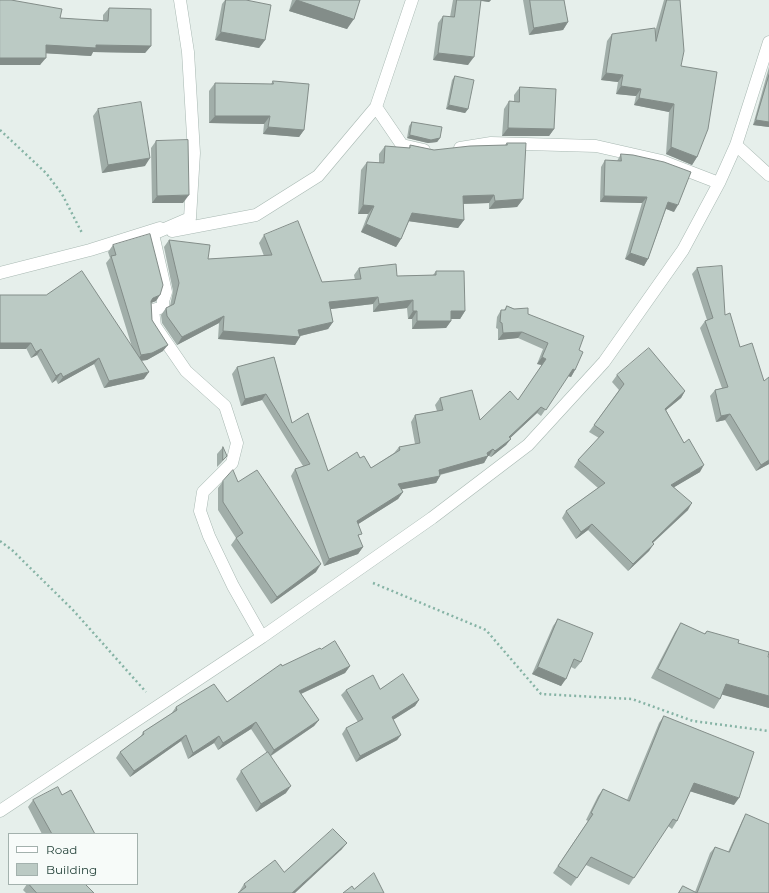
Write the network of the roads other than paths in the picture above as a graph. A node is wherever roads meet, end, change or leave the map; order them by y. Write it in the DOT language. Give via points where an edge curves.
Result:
graph roads {
  1 [pos="180,0"];
  2 [pos="412,0"];
  3 [pos="769,42"];
  4 [pos="376,107"];
  5 [pos="736,145"];
  6 [pos="448,149"];
  7 [pos="435,151"];
  8 [pos="769,175"];
  9 [pos="719,183"];
  10 [pos="190,218"];
  11 [pos="153,234"];
  12 [pos="0,273"];
  13 [pos="262,637"];
  14 [pos="0,811"];
  1 -- 10 [label="street" via="188,52 194,153"];
  2 -- 4 [label="street"];
  3 -- 5 [label="street"];
  4 -- 7 [label="street" via="402,145 428,152"];
  4 -- 11 [label="street" via="318,176 256,215"];
  5 -- 8 [label="street"];
  5 -- 9 [label="street"];
  6 -- 9 [label="street" via="491,143 596,146 662,161"];
  9 -- 13 [label="street" via="683,250 604,362 528,445 432,518"];
  10 -- 11 [label="street"];
  10 -- 12 [label="street" via="90,250"];
  11 -- 13 [label="street" via="166,292 163,306 153,310 155,326 186,371 224,406 237,443 232,463 203,492 200,511 208,536"];
  13 -- 14 [label="street"];
}
